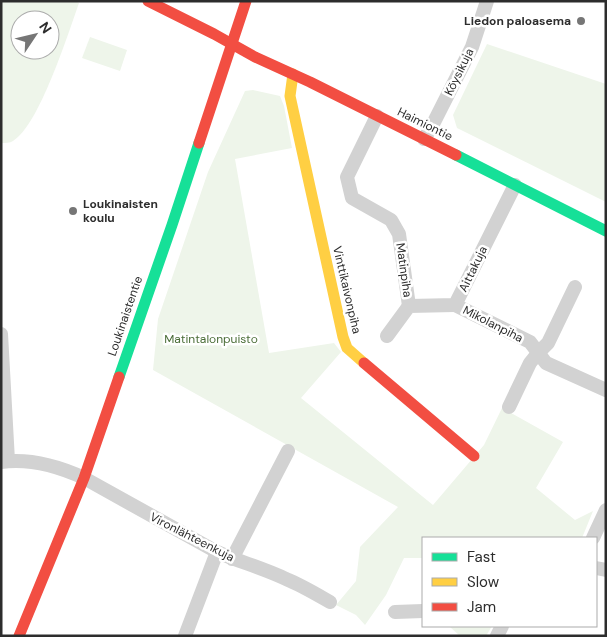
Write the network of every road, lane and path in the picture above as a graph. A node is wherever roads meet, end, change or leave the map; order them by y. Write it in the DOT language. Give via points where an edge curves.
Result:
graph roads {
  1 [pos="148,1"];
  2 [pos="246,1"];
  3 [pos="487,1"];
  4 [pos="232,44"];
  5 [pos="293,74"];
  6 [pos="377,116"];
  7 [pos="424,139"];
  8 [pos="515,185"];
  9 [pos="606,231"];
  10 [pos="575,286"];
  11 [pos="455,305"];
  12 [pos="409,306"];
  13 [pos="1,334"];
  14 [pos="387,336"];
  15 [pos="538,352"];
  16 [pos="606,390"];
  17 [pos="509,407"];
  18 [pos="288,451"];
  19 [pos="474,456"];
  20 [pos="4,462"];
  21 [pos="84,478"];
  22 [pos="606,510"];
  23 [pos="593,537"];
  24 [pos="217,552"];
  25 [pos="232,559"];
  26 [pos="330,602"];
  27 [pos="422,611"];
  28 [pos="395,612"];
  29 [pos="19,636"];
  30 [pos="185,636"];
  1 -- 4 [label="street, Haimiontie"];
  2 -- 4 [label="street, Loukinaistentie"];
  3 -- 7 [label="street, Köysikuja" via="472,47"];
  4 -- 5 [label="street, Haimiontie"];
  4 -- 21 [label="street, Loukinaistentie"];
  5 -- 6 [label="street, Haimiontie"];
  5 -- 19 [label="street, Vinttikaivonpiha" via="290,96 347,348"];
  6 -- 7 [label="street, Haimiontie"];
  6 -- 12 [label="street, Matinpiha" via="346,177 352,198 391,220 399,234"];
  7 -- 8 [label="street, Haimiontie"];
  8 -- 9 [label="street, Haimiontie"];
  8 -- 11 [label="street, Aittakuja"];
  10 -- 15 [label="street" via="548,343"];
  11 -- 12 [label="street, Aittakuja"];
  11 -- 15 [label="street, Mikolanpiha" via="530,342"];
  12 -- 14 [label="street"];
  13 -- 20 [label="street"];
  15 -- 16 [label="street, Mikolanpiha" via="546,363"];
  15 -- 17 [label="street"];
  18 -- 25 [label="street"];
  20 -- 21 [label="street, Vironlähteenkuja" via="49,465"];
  21 -- 24 [label="street, Vironlähteenkuja"];
  21 -- 29 [label="street, Loukinaistentie"];
  22 -- 23 [label="street"];
  24 -- 25 [label="street, Vironlähteenkuja"];
  24 -- 30 [label="street"];
  25 -- 26 [label="street, Vironlähteenkuja" via="287,579"];
  27 -- 28 [label="street"];
}
